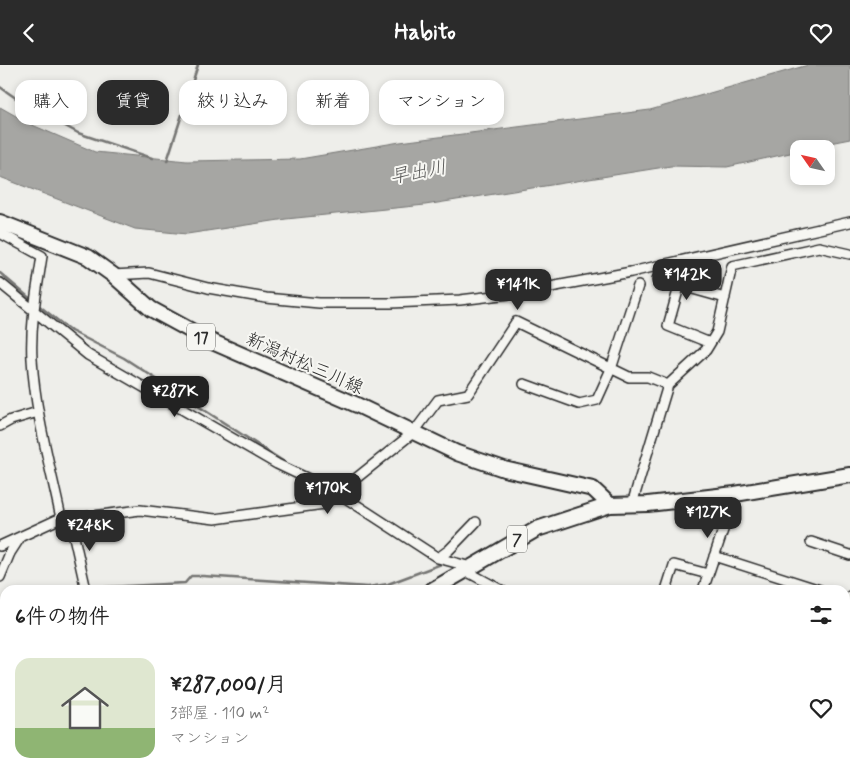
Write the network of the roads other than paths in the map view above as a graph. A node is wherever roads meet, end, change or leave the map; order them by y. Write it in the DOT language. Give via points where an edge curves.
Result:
graph roads {
  1 [pos="0,222"];
  2 [pos="850,222"];
  3 [pos="0,233"];
  4 [pos="850,254"];
  5 [pos="113,275"];
  6 [pos="657,279"];
  7 [pos="0,283"];
  8 [pos="638,286"];
  9 [pos="679,287"];
  10 [pos="725,298"];
  11 [pos="33,310"];
  12 [pos="710,343"];
  13 [pos="611,369"];
  14 [pos="524,384"];
  15 [pos="668,385"];
  16 [pos="38,412"];
  17 [pos="0,426"];
  18 [pos="414,432"];
  19 [pos="850,475"];
  20 [pos="338,493"];
  21 [pos="735,494"];
  22 [pos="632,504"];
  23 [pos="610,505"];
  24 [pos="66,519"];
  25 [pos="476,522"];
  26 [pos="19,539"];
  27 [pos="811,542"];
  28 [pos="0,545"];
  29 [pos="850,555"];
  30 [pos="714,556"];
  31 [pos="438,558"];
  32 [pos="468,569"];
  33 [pos="708,575"];
  34 [pos="0,577"];
  35 [pos="85,585"];
  36 [pos="441,585"];
  37 [pos="493,585"];
  38 [pos="668,585"];
  39 [pos="705,585"];
  40 [pos="804,585"];
  1 -- 5 [label="main road, 新潟村松三川線 / 17" via="88,257"];
  2 -- 5 [label="street" via="630,272 518,293 460,300 319,303 237,293 149,273"];
  3 -- 11 [label="street" via="42,256"];
  4 -- 10 [label="street" via="819,247 732,266"];
  5 -- 18 [label="main road, 新潟村松三川線 / 17" via="172,323"];
  6 -- 9 [label="street"];
  7 -- 11 [label="street"];
  8 -- 13 [label="street"];
  9 -- 10 [label="street"];
  9 -- 12 [label="street" via="668,326"];
  10 -- 12 [label="street" via="717,333"];
  11 -- 16 [label="street" via="32,359"];
  11 -- 20 [label="street" via="88,355 277,464"];
  12 -- 15 [label="street"];
  13 -- 14 [label="street" via="596,400 579,404"];
  13 -- 15 [label="street" via="629,377 648,377"];
  13 -- 18 [label="street" via="516,322 468,394 438,400"];
  15 -- 22 [label="street"];
  16 -- 17 [label="street"];
  16 -- 24 [label="street"];
  18 -- 20 [label="street"];
  18 -- 23 [label="main road, 新潟村松三川線 / 17" via="458,453 504,469 593,489"];
  19 -- 21 [label="main road, 7"];
  20 -- 24 [label="street" via="324,504 215,519 140,510"];
  20 -- 31 [label="street"];
  21 -- 22 [label="main road, 7"];
  21 -- 30 [label="street"];
  22 -- 23 [label="main road, 7"];
  23 -- 32 [label="main road, 7" via="537,529"];
  24 -- 26 [label="street"];
  24 -- 35 [label="street"];
  25 -- 31 [label="street"];
  26 -- 28 [label="street"];
  26 -- 34 [label="street"];
  27 -- 29 [label="street"];
  30 -- 33 [label="street"];
  30 -- 40 [label="street"];
  31 -- 32 [label="street"];
  32 -- 36 [label="main road, 7"];
  32 -- 37 [label="street"];
  33 -- 38 [label="street" via="674,565"];
  33 -- 39 [label="street"];
}
